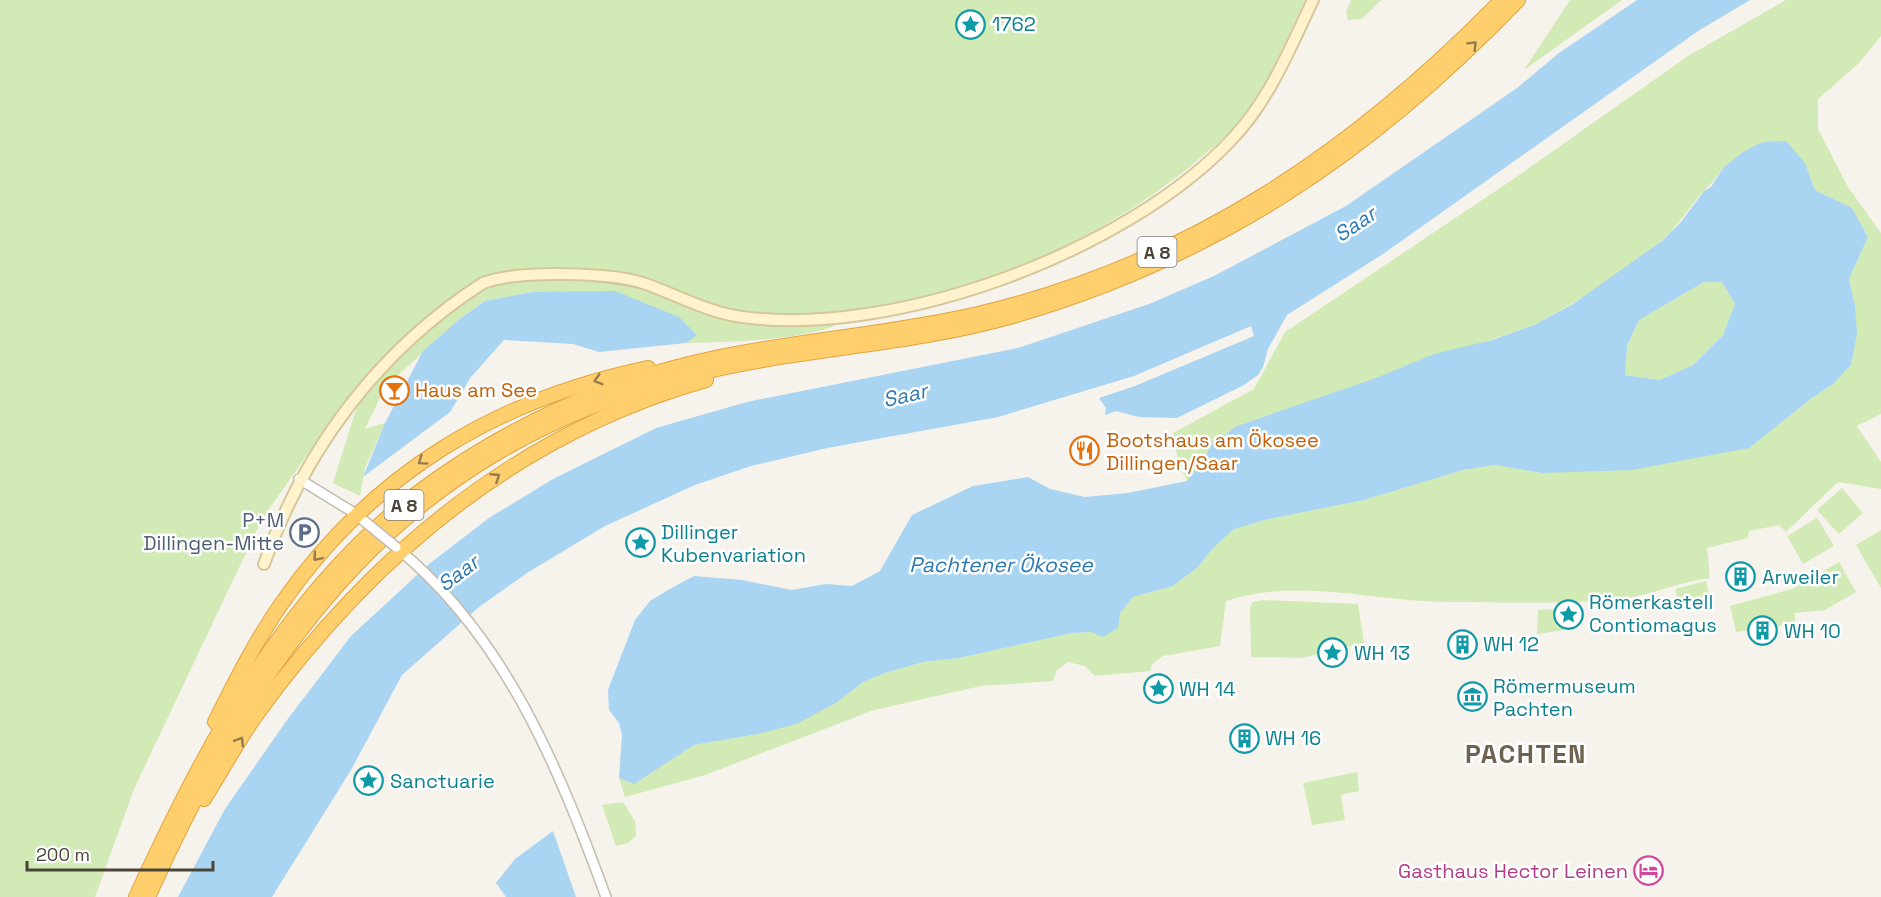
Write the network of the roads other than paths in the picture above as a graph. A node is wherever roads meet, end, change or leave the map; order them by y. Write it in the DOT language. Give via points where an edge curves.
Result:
graph roads {
  1 [pos="1313,0"];
  2 [pos="1502,0"];
  3 [pos="1518,0"];
  4 [pos="1427,81"];
  5 [pos="1402,103"];
  6 [pos="738,354"];
  7 [pos="759,361"];
  8 [pos="299,479"];
  9 [pos="356,514"];
  10 [pos="400,551"];
  11 [pos="264,564"];
  12 [pos="184,799"];
  13 [pos="174,843"];
  14 [pos="136,897"];
  15 [pos="148,897"];
  16 [pos="606,897"];
  1 -- 8 [label="main road" via="1267,92 1235,136 1201,169 1157,200 1071,248 1001,280 943,299 869,315 813,321 726,314 628,280 531,275 493,279 463,296 385,362 350,404"];
  2 -- 4 [label="highway, A 8"];
  4 -- 3 [label="highway, A 8, one-way"];
  4 -- 5 [label="highway, A 8"];
  5 -- 6 [label="highway, A 8" via="1254,202 1184,239 1097,277 1009,306 931,324"];
  5 -- 7 [label="highway, A 8" via="1326,169 1260,211 1101,288 933,335"];
  6 -- 9 [label="highway, one-way" via="635,370 530,402 430,455"];
  6 -- 12 [label="highway, A 8" via="660,372 549,414 476,453 416,495 355,548 288,626 225,721"];
  10 -- 7 [label="highway, one-way" via="476,490 550,445 617,412"];
  7 -- 13 [label="highway, A 8" via="691,375 593,407 482,462 422,504 339,581 273,664 233,727"];
  8 -- 9 [label="street"];
  8 -- 11 [label="main road"];
  9 -- 10 [label="street, bridge"];
  9 -- 12 [label="highway, one-way" via="299,579 260,638 212,730"];
  13 -- 10 [label="highway, one-way" via="253,720 291,669 337,614"];
  10 -- 16 [label="street" via="444,594 517,694 559,773"];
  12 -- 14 [label="highway, A 8"];
  13 -- 15 [label="highway, A 8"];
}
